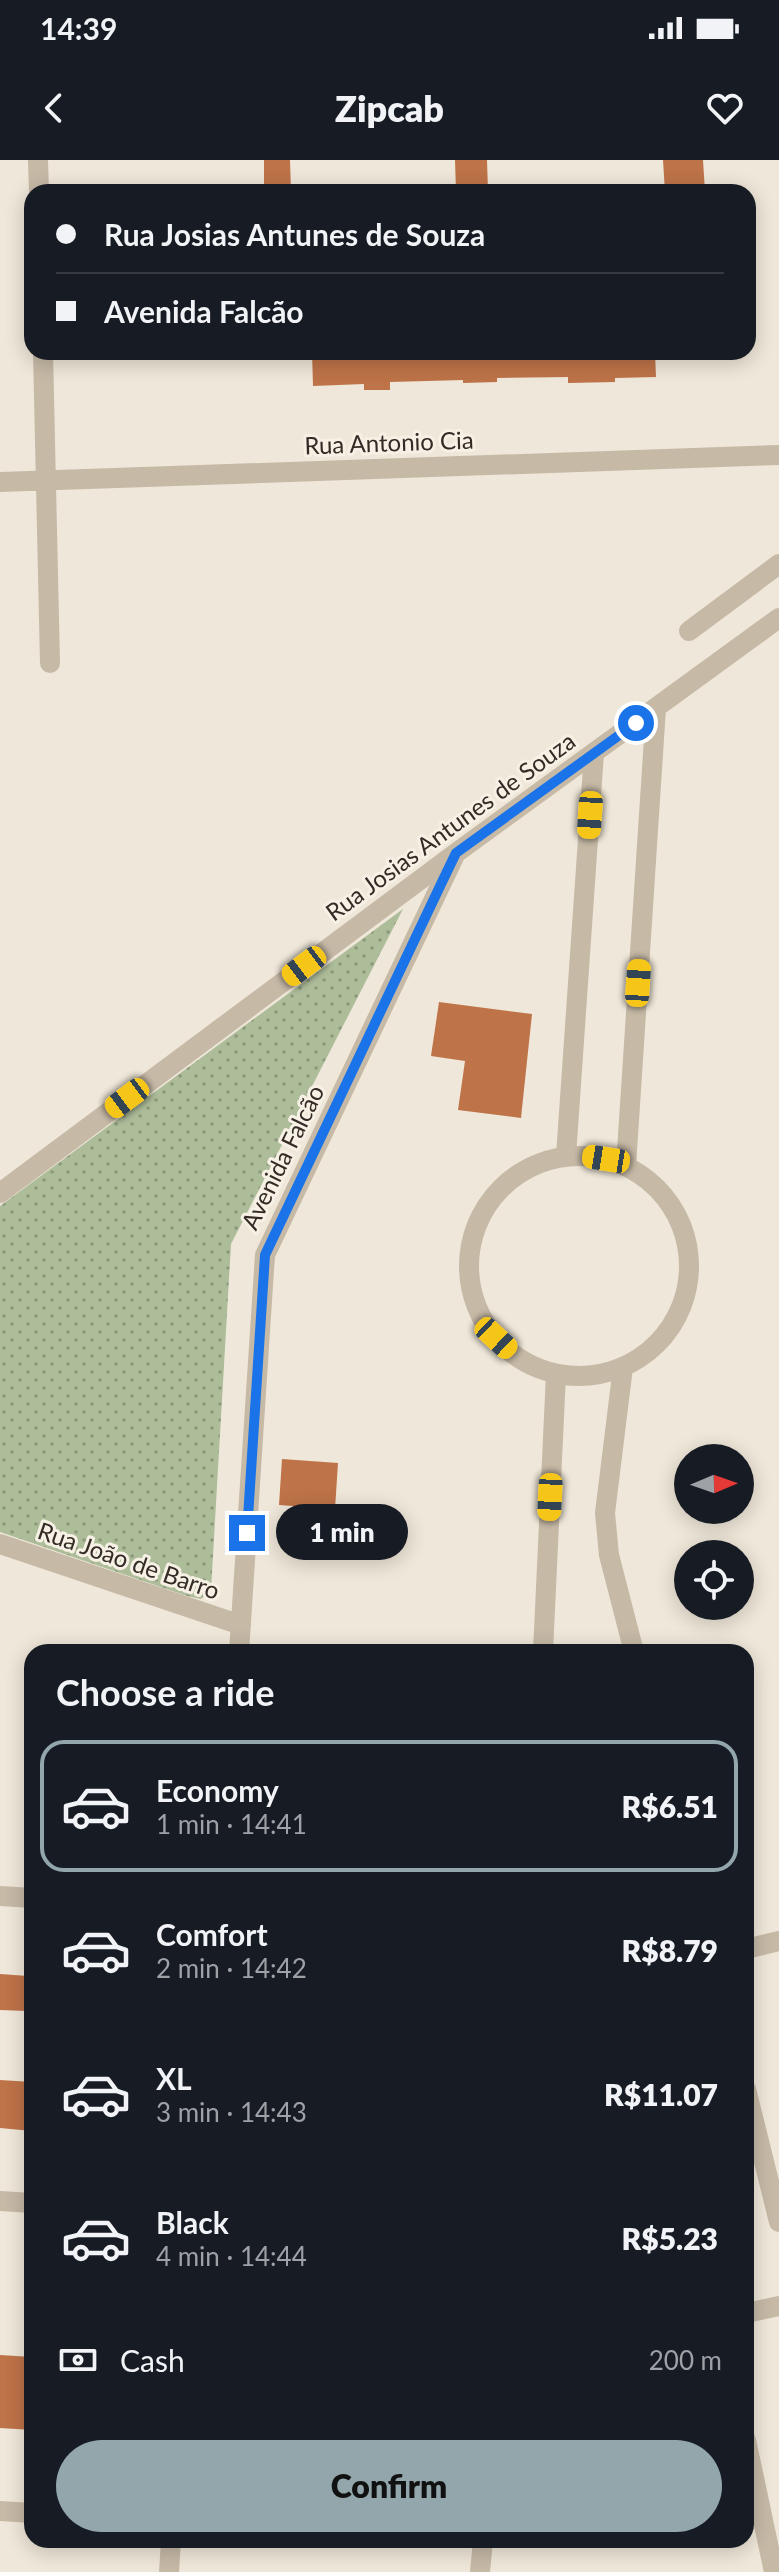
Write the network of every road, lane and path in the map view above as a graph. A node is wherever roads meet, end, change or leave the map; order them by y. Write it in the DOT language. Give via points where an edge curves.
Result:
graph roads {
  1 [pos="38,160"];
  2 [pos="39,184"];
  3 [pos="43,360"];
  4 [pos="779,455"];
  5 [pos="46,480"];
  6 [pos="0,482"];
  7 [pos="779,564"];
  8 [pos="779,618"];
  9 [pos="689,631"];
  10 [pos="50,663"];
  11 [pos="656,708"];
  12 [pos="594,753"];
  13 [pos="456,853"];
  14 [pos="566,1156"];
  15 [pos="626,1166"];
  16 [pos="0,1193"];
  17 [pos="623,1367"];
  18 [pos="556,1374"];
  19 [pos="0,1544"];
  20 [pos="241,1625"];
  21 [pos="240,1644"];
  22 [pos="543,1644"];
  23 [pos="632,1644"];
  24 [pos="0,1896"];
  25 [pos="24,1898"];
  26 [pos="779,1941"];
  27 [pos="754,1947"];
  28 [pos="754,2121"];
  29 [pos="0,2201"];
  30 [pos="24,2202"];
  31 [pos="779,2222"];
  32 [pos="779,2306"];
  33 [pos="754,2311"];
  34 [pos="754,2478"];
  35 [pos="0,2511"];
  36 [pos="24,2512"];
  37 [pos="170,2548"];
  38 [pos="482,2548"];
  39 [pos="169,2572"];
  40 [pos="480,2572"];
  41 [pos="774,2572"];
  1 -- 2 [label="street"];
  3 -- 5 [label="street"];
  4 -- 5 [label="street, Rua Antonio Cia"];
  5 -- 6 [label="street, Rua Antonio Cia"];
  5 -- 10 [label="street"];
  7 -- 9 [label="street"];
  8 -- 11 [label="street, Rua Josias Antunes de Souza"];
  11 -- 12 [label="street, Rua Josias Antunes de Souza"];
  11 -- 15 [label="street"];
  12 -- 13 [label="street, Rua Josias Antunes de Souza"];
  12 -- 14 [label="street"];
  13 -- 16 [label="street, Rua Josias Antunes de Souza"];
  13 -- 20 [label="street, Avenida Falcão" via="265,1255"];
  14 -- 15 [label="street"];
  14 -- 18 [label="street" via="522,1172 504,1187 488,1205 471,1249 478,1307 496,1338 513,1354"];
  15 -- 17 [label="street" via="662,1194 684,1233 689,1256 683,1302 674,1323 643,1356"];
  17 -- 18 [label="street" via="601,1375"];
  17 -- 23 [label="street" via="605,1513 609,1555"];
  18 -- 22 [label="street"];
  19 -- 20 [label="street, Rua João de Barro"];
  20 -- 21 [label="street, Avenida Falcão"];
  24 -- 25 [label="street"];
  26 -- 27 [label="street"];
  28 -- 31 [label="street"];
  29 -- 30 [label="street"];
  32 -- 33 [label="street"];
  34 -- 41 [label="street"];
  35 -- 36 [label="street"];
  37 -- 39 [label="street"];
  38 -- 40 [label="street"];
}
